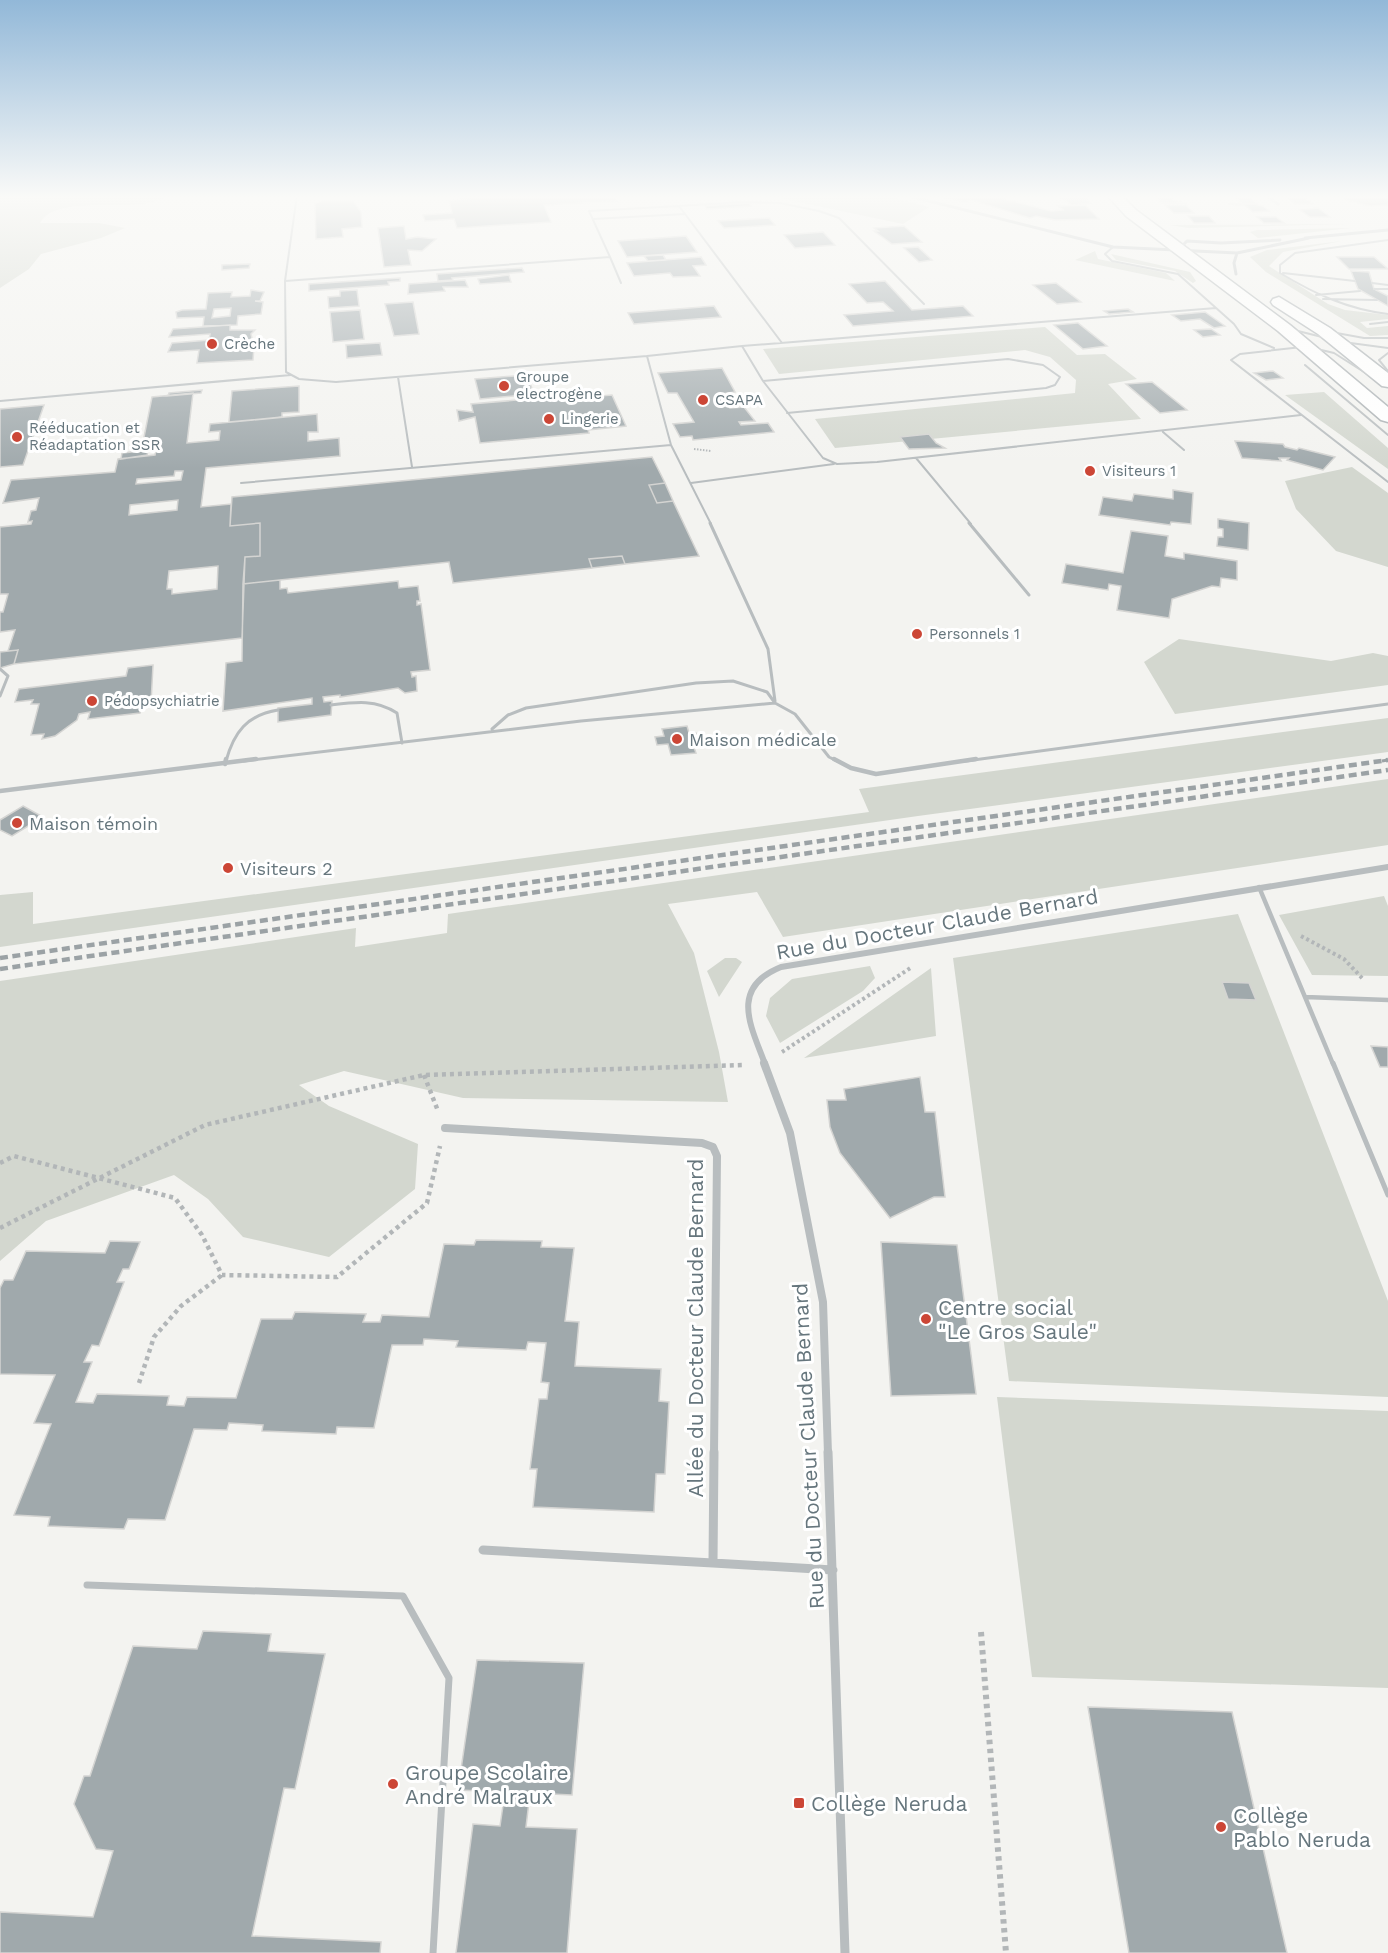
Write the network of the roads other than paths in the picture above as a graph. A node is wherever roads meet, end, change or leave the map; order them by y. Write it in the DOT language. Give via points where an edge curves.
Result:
graph roads {
  1 [pos="285,286"];
  2 [pos="739,286"];
  3 [pos="906,286"];
  4 [pos="1192,286"];
  5 [pos="1233,286"];
  6 [pos="1255,286"];
  7 [pos="1302,286"];
  8 [pos="1388,287"];
  9 [pos="1374,289"];
  10 [pos="1360,291"];
  11 [pos="1316,295"];
  12 [pos="1322,299"];
  13 [pos="1377,300"];
  14 [pos="924,304"];
  15 [pos="1216,308"];
  16 [pos="1388,314"];
  17 [pos="1388,322"];
  18 [pos="1370,324"];
  19 [pos="1284,328"];
  20 [pos="1331,336"];
  21 [pos="1388,338"];
  22 [pos="782,343"];
  23 [pos="742,346"];
  24 [pos="1306,346"];
  25 [pos="1388,348"];
  26 [pos="1276,349"];
  27 [pos="1388,353"];
  28 [pos="647,356"];
  29 [pos="1305,365"];
  30 [pos="291,375"];
  31 [pos="398,377"];
  32 [pos="763,381"];
  33 [pos="1386,383"];
  34 [pos="0,401"];
  35 [pos="787,413"];
  36 [pos="1301,416"];
  37 [pos="1388,416"];
  38 [pos="1163,432"];
  39 [pos="1388,435"];
  40 [pos="671,445"];
  41 [pos="1184,450"];
  42 [pos="916,458"];
  43 [pos="837,464"];
  44 [pos="412,467"];
  45 [pos="1388,482"];
  46 [pos="241,483"];
  47 [pos="691,483"];
  48 [pos="1029,595"];
  49 [pos="0,669"];
  50 [pos="0,696"];
  51 [pos="776,703"];
  52 [pos="331,705"];
  53 [pos="1388,705"];
  54 [pos="278,710"];
  55 [pos="492,729"];
  56 [pos="402,742"];
  57 [pos="225,764"];
  58 [pos="0,790"];
  59 [pos="1388,867"];
  60 [pos="1259,887"];
  61 [pos="1305,997"];
  62 [pos="1385,999"];
  63 [pos="445,1128"];
  64 [pos="1388,1195"];
  65 [pos="483,1550"];
  66 [pos="713,1563"];
  67 [pos="833,1569"];
  68 [pos="87,1585"];
  69 [pos="433,1953"];
  70 [pos="844,1953"];
  1 -- 30 [label="lane" via="284,368"];
  2 -- 22 [label="lane"];
  3 -- 14 [label="lane"];
  4 -- 15 [label="lane"];
  5 -- 19 [label="main road"];
  6 -- 20 [label="main road"];
  7 -- 11 [label="lane"];
  8 -- 9 [label="lane"];
  10 -- 11 [label="lane"];
  11 -- 12 [label="lane"];
  12 -- 13 [label="lane"];
  12 -- 16 [label="lane" via="1345,309"];
  15 -- 22 [label="lane"];
  15 -- 26 [label="lane" via="1240,334"];
  17 -- 18 [label="lane"];
  19 -- 20 [label="lane"];
  19 -- 24 [label="main road"];
  20 -- 21 [label="lane"];
  20 -- 25 [label="lane"];
  20 -- 33 [label="main road"];
  22 -- 23 [label="lane"];
  23 -- 28 [label="lane"];
  23 -- 32 [label="lane"];
  24 -- 26 [label="lane"];
  24 -- 33 [label="lane" via="1334,353"];
  24 -- 37 [label="main road"];
  26 -- 36 [label="lane" via="1240,354 1231,360"];
  27 -- 33 [label="lane" via="1379,360 1388,371"];
  28 -- 31 [label="lane"];
  28 -- 40 [label="lane"];
  29 -- 39 [label="lane"];
  30 -- 31 [label="lane" via="336,382"];
  30 -- 34 [label="lane"];
  31 -- 44 [label="lane"];
  32 -- 35 [label="lane"];
  32 -- 35 [label="lane" via="1008,359 1049,366 1060,377 1055,385 1046,388"];
  35 -- 43 [label="lane" via="823,458"];
  36 -- 38 [label="lane"];
  36 -- 45 [label="lane"];
  38 -- 41 [label="lane"];
  38 -- 42 [label="lane"];
  40 -- 44 [label="lane"];
  40 -- 47 [label="lane"];
  42 -- 43 [label="lane"];
  42 -- 48 [label="lane"];
  43 -- 47 [label="lane"];
  44 -- 46 [label="lane"];
  47 -- 51 [label="lane" via="768,649"];
  49 -- 50 [label="lane" via="8,676"];
  51 -- 53 [label="lane" via="795,714 829,757 876,774"];
  51 -- 55 [label="lane"];
  51 -- 55 [label="lane" via="767,692 747,684 715,681 526,708 508,715"];
  52 -- 56 [label="lane" via="375,702 388,706 397,713"];
  54 -- 57 [label="lane" via="244,724 235,733"];
  55 -- 56 [label="lane"];
  56 -- 57 [label="lane"];
  57 -- 58 [label="lane"];
  59 -- 60 [label="street, Rue du Docteur Claude Bernard"];
  60 -- 61 [label="lane"];
  60 -- 67 [label="street, Rue du Docteur Claude Bernard" via="773,969 755,982 748,998 747,1015 790,1133 823,1302"];
  61 -- 62 [label="lane"];
  61 -- 64 [label="lane"];
  63 -- 66 [label="street, Allée du Docteur Claude Bernard" via="702,1143 713,1147 717,1156"];
  65 -- 66 [label="street"];
  66 -- 67 [label="street"];
  67 -- 70 [label="street, Rue du Docteur Claude Bernard"];
  68 -- 69 [label="lane" via="404,1596 449,1678"];
}
